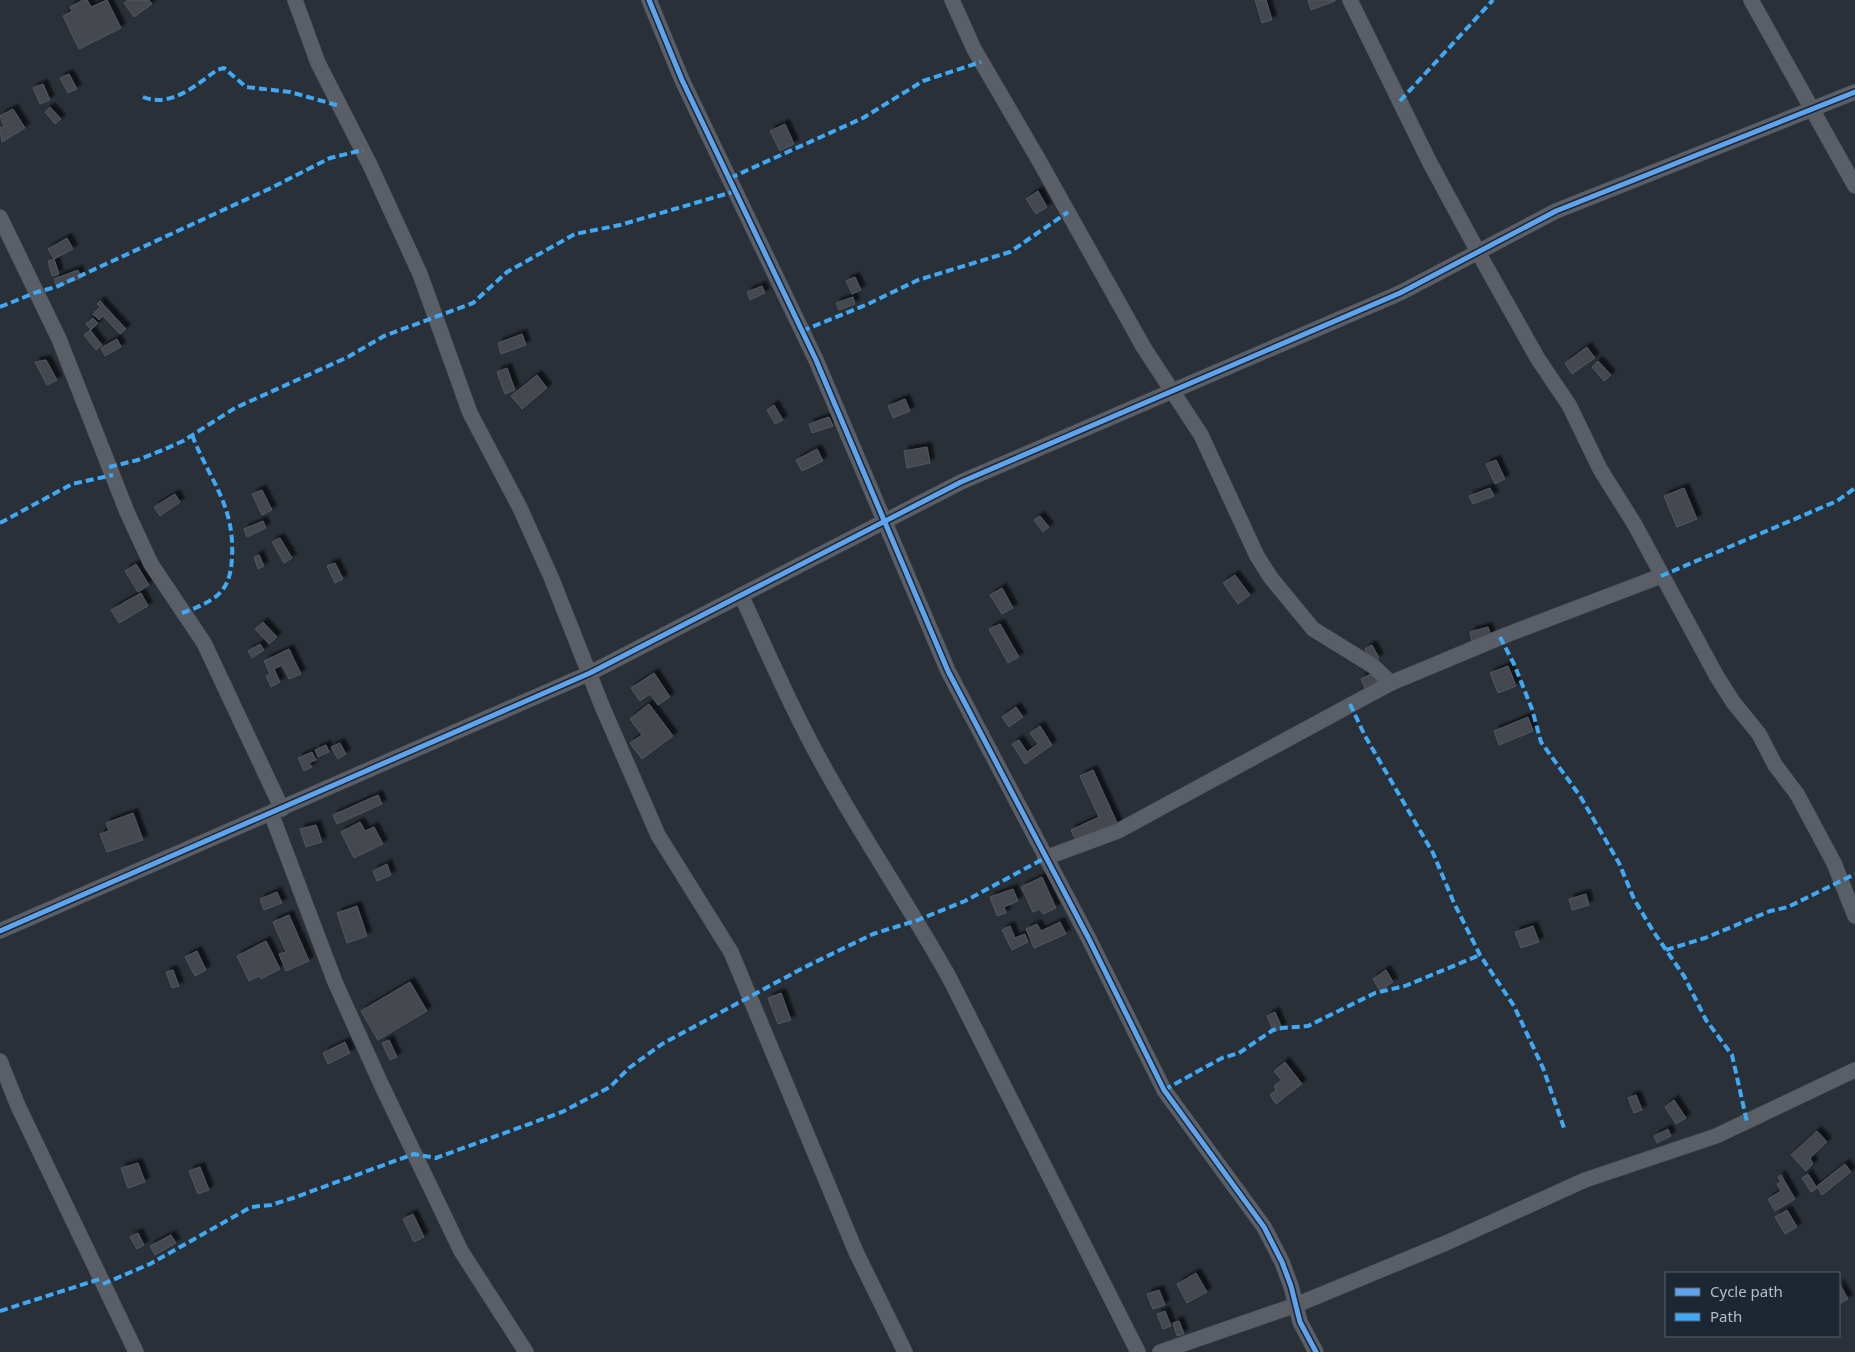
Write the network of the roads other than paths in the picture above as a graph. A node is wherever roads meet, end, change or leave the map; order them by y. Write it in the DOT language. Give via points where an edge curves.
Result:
graph roads {
  1 [pos="295,0"];
  2 [pos="649,0"];
  3 [pos="952,0"];
  4 [pos="1350,0"];
  5 [pos="1751,0"];
  6 [pos="1855,92"];
  7 [pos="1813,110"];
  8 [pos="1855,186"];
  9 [pos="0,217"];
  10 [pos="1478,252"];
  11 [pos="1172,390"];
  12 [pos="883,522"];
  13 [pos="1661,576"];
  14 [pos="741,595"];
  15 [pos="590,673"];
  16 [pos="1391,682"];
  17 [pos="276,811"];
  18 [pos="1045,858"];
  19 [pos="1855,916"];
  20 [pos="0,931"];
  21 [pos="0,1061"];
  22 [pos="1855,1070"];
  23 [pos="1296,1305"];
  24 [pos="136,1352"];
  25 [pos="526,1352"];
  26 [pos="905,1352"];
  27 [pos="1138,1352"];
  28 [pos="1160,1352"];
  29 [pos="1316,1352"];
  1 -- 15 [label="street" via="318,63 420,274 470,413 520,508"];
  2 -- 12 [label="street" via="682,80 816,360"];
  3 -- 11 [label="street" via="974,49 1144,348"];
  4 -- 10 [label="street" via="1430,164"];
  5 -- 7 [label="street"];
  6 -- 7 [label="street"];
  7 -- 8 [label="street"];
  7 -- 10 [label="street" via="1556,211"];
  9 -- 17 [label="street" via="59,339 127,512 151,564 204,643"];
  10 -- 11 [label="street" via="1400,293"];
  10 -- 13 [label="street" via="1538,358 1570,405 1600,469"];
  11 -- 12 [label="street" via="961,482"];
  11 -- 16 [label="street" via="1201,436 1247,537 1271,578 1313,629 1373,666"];
  12 -- 14 [label="street"];
  12 -- 18 [label="street" via="948,670"];
  13 -- 16 [label="street" via="1506,634"];
  13 -- 19 [label="street" via="1716,675 1797,794 1834,863"];
  14 -- 15 [label="street"];
  14 -- 27 [label="street" via="832,782 918,920 950,979"];
  15 -- 17 [label="street"];
  15 -- 26 [label="street" via="658,835 731,952 856,1252"];
  16 -- 18 [label="street" via="1118,832"];
  17 -- 20 [label="street"];
  17 -- 25 [label="street" via="335,982 380,1084 461,1250"];
  18 -- 23 [label="street" via="1164,1090 1264,1227 1282,1262"];
  21 -- 24 [label="street" via="18,1106"];
  22 -- 23 [label="street" via="1716,1136 1585,1180"];
  23 -- 28 [label="street"];
  23 -- 29 [label="street" via="1300,1322"];
}
